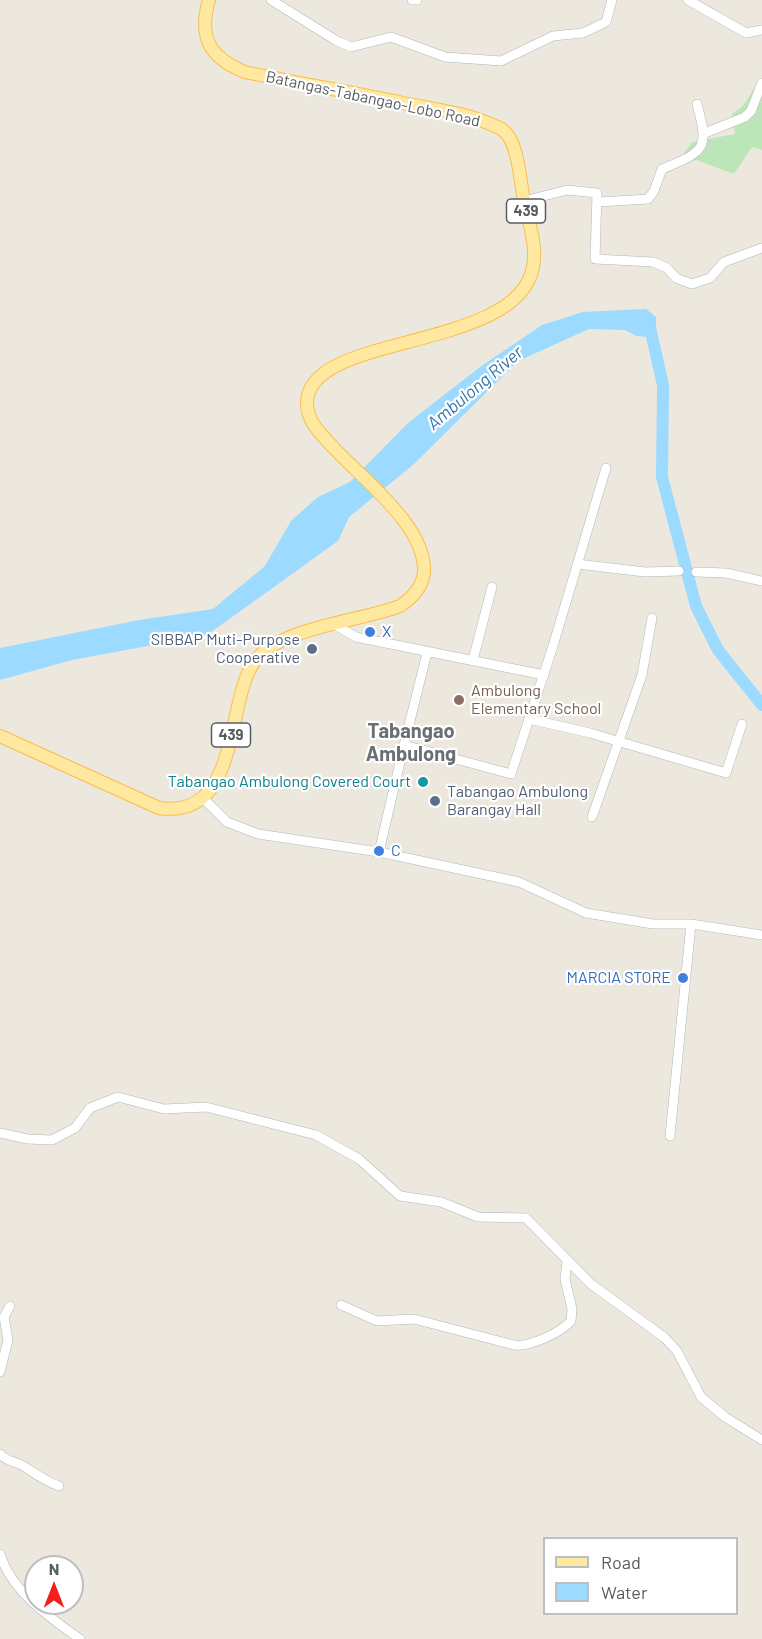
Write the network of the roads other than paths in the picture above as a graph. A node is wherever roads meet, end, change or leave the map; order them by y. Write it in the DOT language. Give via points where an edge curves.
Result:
graph roads {
  1 [pos="209,0"];
  2 [pos="271,0"];
  3 [pos="412,0"];
  4 [pos="417,0"];
  5 [pos="612,0"];
  6 [pos="687,0"];
  7 [pos="762,30"];
  8 [pos="762,83"];
  9 [pos="697,104"];
  10 [pos="705,133"];
  11 [pos="524,201"];
  12 [pos="599,201"];
  13 [pos="762,248"];
  14 [pos="606,468"];
  15 [pos="577,564"];
  16 [pos="679,571"];
  17 [pos="696,572"];
  18 [pos="762,581"];
  19 [pos="492,587"];
  20 [pos="652,618"];
  21 [pos="335,625"];
  22 [pos="427,653"];
  23 [pos="473,660"];
  24 [pos="544,675"];
  25 [pos="529,719"];
  26 [pos="742,724"];
  27 [pos="0,736"];
  28 [pos="619,743"];
  29 [pos="404,745"];
  30 [pos="202,797"];
  31 [pos="592,817"];
  32 [pos="379,852"];
  33 [pos="691,924"];
  34 [pos="762,935"];
  35 [pos="0,1133"];
  36 [pos="670,1136"];
  37 [pos="567,1261"];
  38 [pos="341,1305"];
  39 [pos="10,1306"];
  40 [pos="0,1372"];
  41 [pos="762,1440"];
  42 [pos="0,1454"];
  43 [pos="59,1486"];
  44 [pos="0,1554"];
  45 [pos="80,1639"];
  1 -- 11 [label="main road, Batangas-Tabangao-Lobo Road / 439" via="204,23 206,35 210,47 226,64 245,72 430,108 497,126 511,139"];
  2 -- 5 [label="street" via="351,47 391,37 445,57 501,61 554,36 599,27 606,22"];
  3 -- 4 [label="street"];
  6 -- 7 [label="street" via="746,33"];
  8 -- 10 [label="street" via="745,117"];
  9 -- 10 [label="street"];
  10 -- 12 [label="street" via="705,142 699,149 662,169 648,199"];
  11 -- 12 [label="street" via="567,190 597,193"];
  11 -- 21 [label="main road, Batangas-Tabangao-Lobo Road / 439" via="532,234 533,267 526,286 511,302 500,311 469,323 343,362 324,372 310,388 306,400 310,420 405,520 422,550 423,576 419,588 400,606"];
  12 -- 13 [label="street" via="595,259 653,262 692,284 710,278 724,262"];
  14 -- 15 [label="street"];
  15 -- 16 [label="street" via="645,572"];
  15 -- 24 [label="street"];
  17 -- 18 [label="street" via="726,573"];
  19 -- 23 [label="street"];
  20 -- 28 [label="street" via="642,675"];
  21 -- 22 [label="street" via="356,637"];
  21 -- 30 [label="main road, Batangas-Tabangao-Lobo Road / 439" via="279,641 251,666 222,771"];
  22 -- 23 [label="street"];
  22 -- 29 [label="street"];
  23 -- 24 [label="street"];
  24 -- 25 [label="street"];
  25 -- 28 [label="street"];
  25 -- 29 [label="street" via="511,774"];
  26 -- 28 [label="street" via="726,773"];
  27 -- 30 [label="main road, Batangas-Tabangao-Lobo Road / 439" via="159,808 181,808"];
  28 -- 31 [label="street"];
  29 -- 32 [label="street"];
  30 -- 32 [label="street" via="228,822 243,830"];
  32 -- 33 [label="street" via="519,882 586,913 653,924"];
  33 -- 34 [label="street"];
  33 -- 36 [label="street"];
  35 -- 37 [label="street" via="27,1140 52,1140 75,1128 90,1108 118,1097 164,1108 213,1108 316,1135 367,1165 399,1196 441,1202 478,1217 526,1218"];
  37 -- 38 [label="street" via="565,1279 571,1321 528,1346 414,1319 376,1321"];
  37 -- 41 [label="street" via="591,1284 665,1338 681,1357 701,1397"];
  39 -- 40 [label="street" via="4,1317 8,1340"];
  42 -- 43 [label="street" via="5,1460 23,1465 37,1478"];
  44 -- 45 [label="street" via="26,1596"];
}
